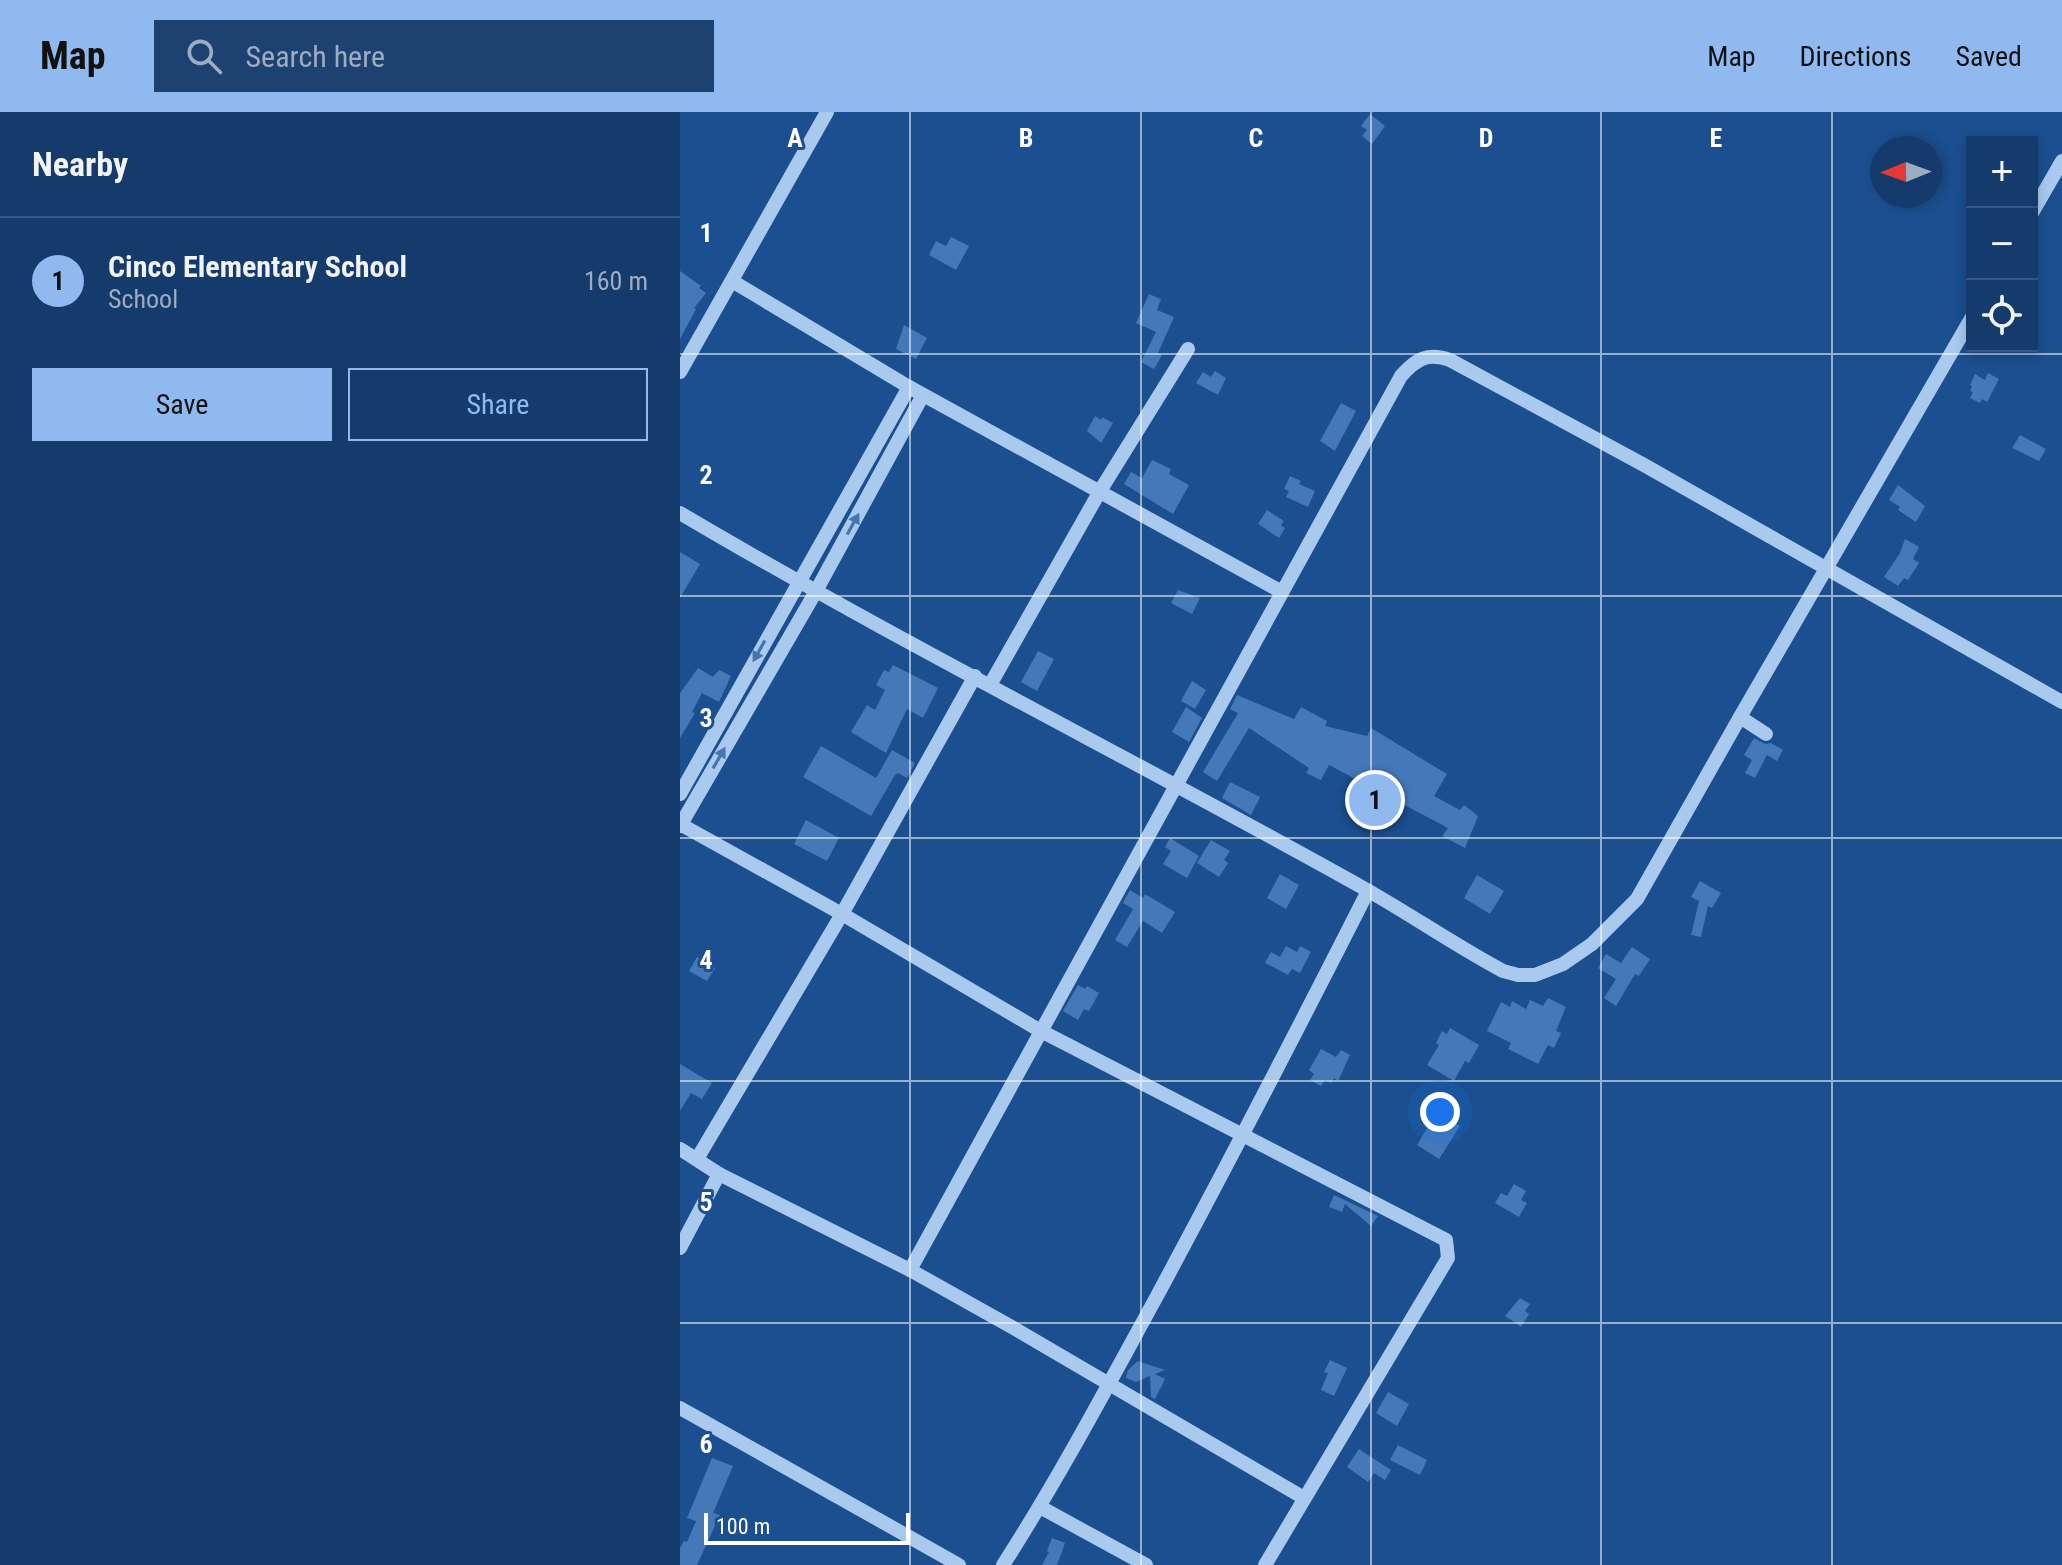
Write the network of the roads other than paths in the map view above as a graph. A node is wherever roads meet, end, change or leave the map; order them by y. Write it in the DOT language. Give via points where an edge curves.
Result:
graph roads {
  1 [pos="827,112"];
  2 [pos="2062,161"];
  3 [pos="2035,208"];
  4 [pos="732,281"];
  5 [pos="1966,327"];
  6 [pos="1188,349"];
  7 [pos="680,372"];
  8 [pos="909,387"];
  9 [pos="923,395"];
  10 [pos="1100,491"];
  11 [pos="680,513"];
  12 [pos="1827,568"];
  13 [pos="797,583"];
  14 [pos="1282,592"];
  15 [pos="815,593"];
  16 [pos="975,676"];
  17 [pos="990,685"];
  18 [pos="2062,702"];
  19 [pos="1740,717"];
  20 [pos="1766,734"];
  21 [pos="1176,787"];
  22 [pos="680,794"];
  23 [pos="680,825"];
  24 [pos="1368,891"];
  25 [pos="842,914"];
  26 [pos="1039,1030"];
  27 [pos="1243,1136"];
  28 [pos="680,1149"];
  29 [pos="697,1159"];
  30 [pos="719,1174"];
  31 [pos="680,1248"];
  32 [pos="910,1270"];
  33 [pos="1109,1383"];
  34 [pos="680,1408"];
  35 [pos="1304,1498"];
  36 [pos="1040,1507"];
  37 [pos="959,1565"];
  38 [pos="1003,1565"];
  39 [pos="1146,1565"];
  40 [pos="1265,1565"];
  1 -- 4 [label="street"];
  2 -- 3 [label="street"];
  4 -- 7 [label="street"];
  4 -- 8 [label="street"];
  5 -- 12 [label="street"];
  6 -- 10 [label="street"];
  8 -- 9 [label="street"];
  8 -- 13 [label="street"];
  9 -- 10 [label="street"];
  15 -- 9 [label="street, one-way"];
  10 -- 14 [label="street"];
  10 -- 17 [label="street"];
  11 -- 13 [label="street"];
  12 -- 14 [label="street" via="1450,360 1426,355 1401,376"];
  12 -- 18 [label="street"];
  12 -- 19 [label="street"];
  13 -- 15 [label="street"];
  13 -- 22 [label="street, one-way"];
  14 -- 21 [label="street"];
  15 -- 16 [label="street"];
  23 -- 15 [label="street, one-way"];
  16 -- 17 [label="street"];
  16 -- 25 [label="street"];
  17 -- 21 [label="street"];
  19 -- 20 [label="street"];
  19 -- 24 [label="street" via="1637,899 1592,944 1563,964 1535,975 1503,971"];
  21 -- 24 [label="street"];
  21 -- 26 [label="street"];
  23 -- 25 [label="street"];
  24 -- 27 [label="street"];
  25 -- 26 [label="street"];
  25 -- 29 [label="street"];
  26 -- 27 [label="street"];
  26 -- 32 [label="street"];
  27 -- 33 [label="street"];
  27 -- 35 [label="street" via="1387,1207 1449,1245 1448,1258"];
  28 -- 29 [label="street"];
  29 -- 30 [label="street"];
  30 -- 31 [label="street"];
  30 -- 32 [label="street"];
  32 -- 33 [label="street"];
  33 -- 35 [label="street"];
  33 -- 36 [label="street"];
  34 -- 37 [label="street"];
  35 -- 40 [label="street"];
  36 -- 38 [label="street"];
  36 -- 39 [label="street"];
}
